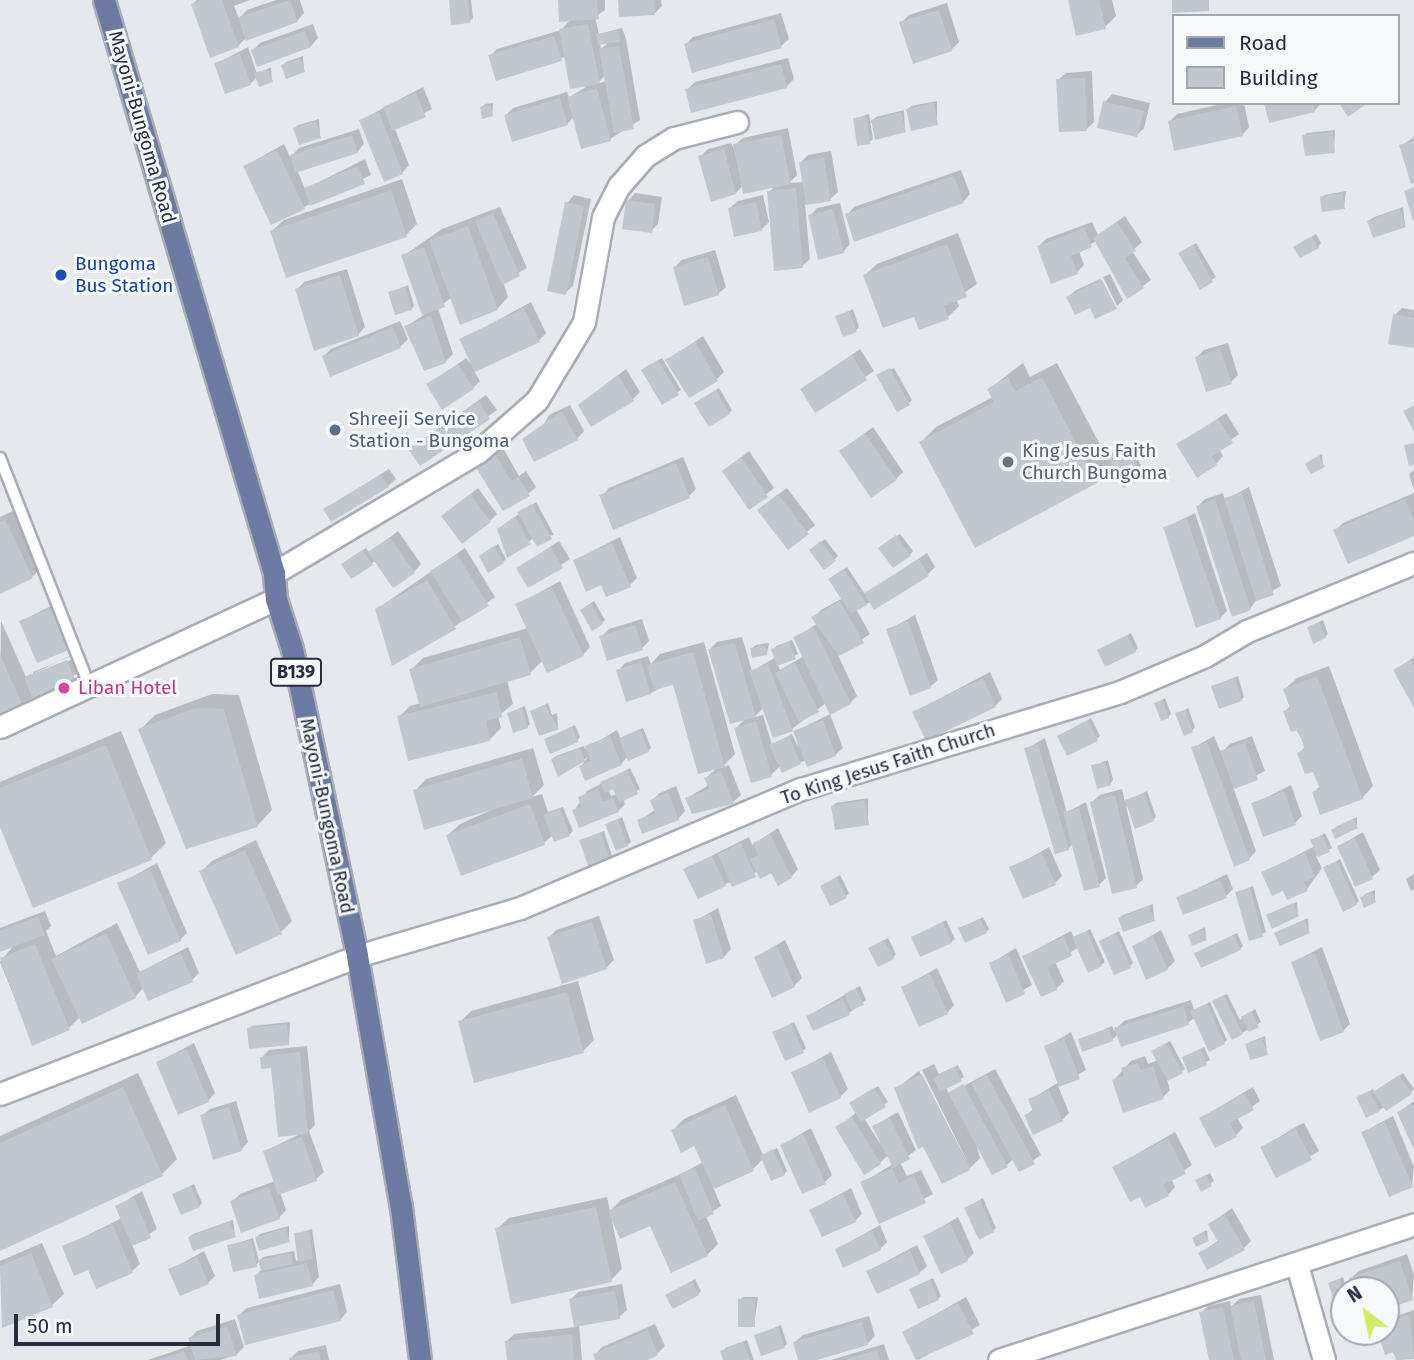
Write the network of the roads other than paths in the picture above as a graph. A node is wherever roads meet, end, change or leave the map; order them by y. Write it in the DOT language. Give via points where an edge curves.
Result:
graph roads {
  1 [pos="104,0"];
  2 [pos="737,122"];
  3 [pos="0,458"];
  4 [pos="1414,563"];
  5 [pos="274,573"];
  6 [pos="276,599"];
  7 [pos="90,688"];
  8 [pos="0,727"];
  9 [pos="357,956"];
  10 [pos="0,1094"];
  11 [pos="1414,1224"];
  12 [pos="1297,1265"];
  13 [pos="421,1360"];
  14 [pos="999,1360"];
  15 [pos="1324,1360"];
  1 -- 5 [label="main road, Mayoni-Bungoma Road / B139"];
  2 -- 5 [label="street" via="674,138 645,156 619,186 603,217 584,322 537,400 478,452"];
  3 -- 7 [label="lane"];
  4 -- 9 [label="street, To King Jesus Faith Church" via="1247,631 1205,656 1133,687 801,789 520,908"];
  5 -- 6 [label="main road, Mayoni-Bungoma Road / B139"];
  6 -- 7 [label="street"];
  6 -- 9 [label="main road, Mayoni-Bungoma Road / B139" via="292,649"];
  7 -- 8 [label="street"];
  9 -- 10 [label="street, To King Jesus Faith Church"];
  9 -- 13 [label="main road, Mayoni-Bungoma Road / B139" via="401,1207"];
  11 -- 12 [label="street"];
  12 -- 14 [label="street"];
  12 -- 15 [label="street"];
}
